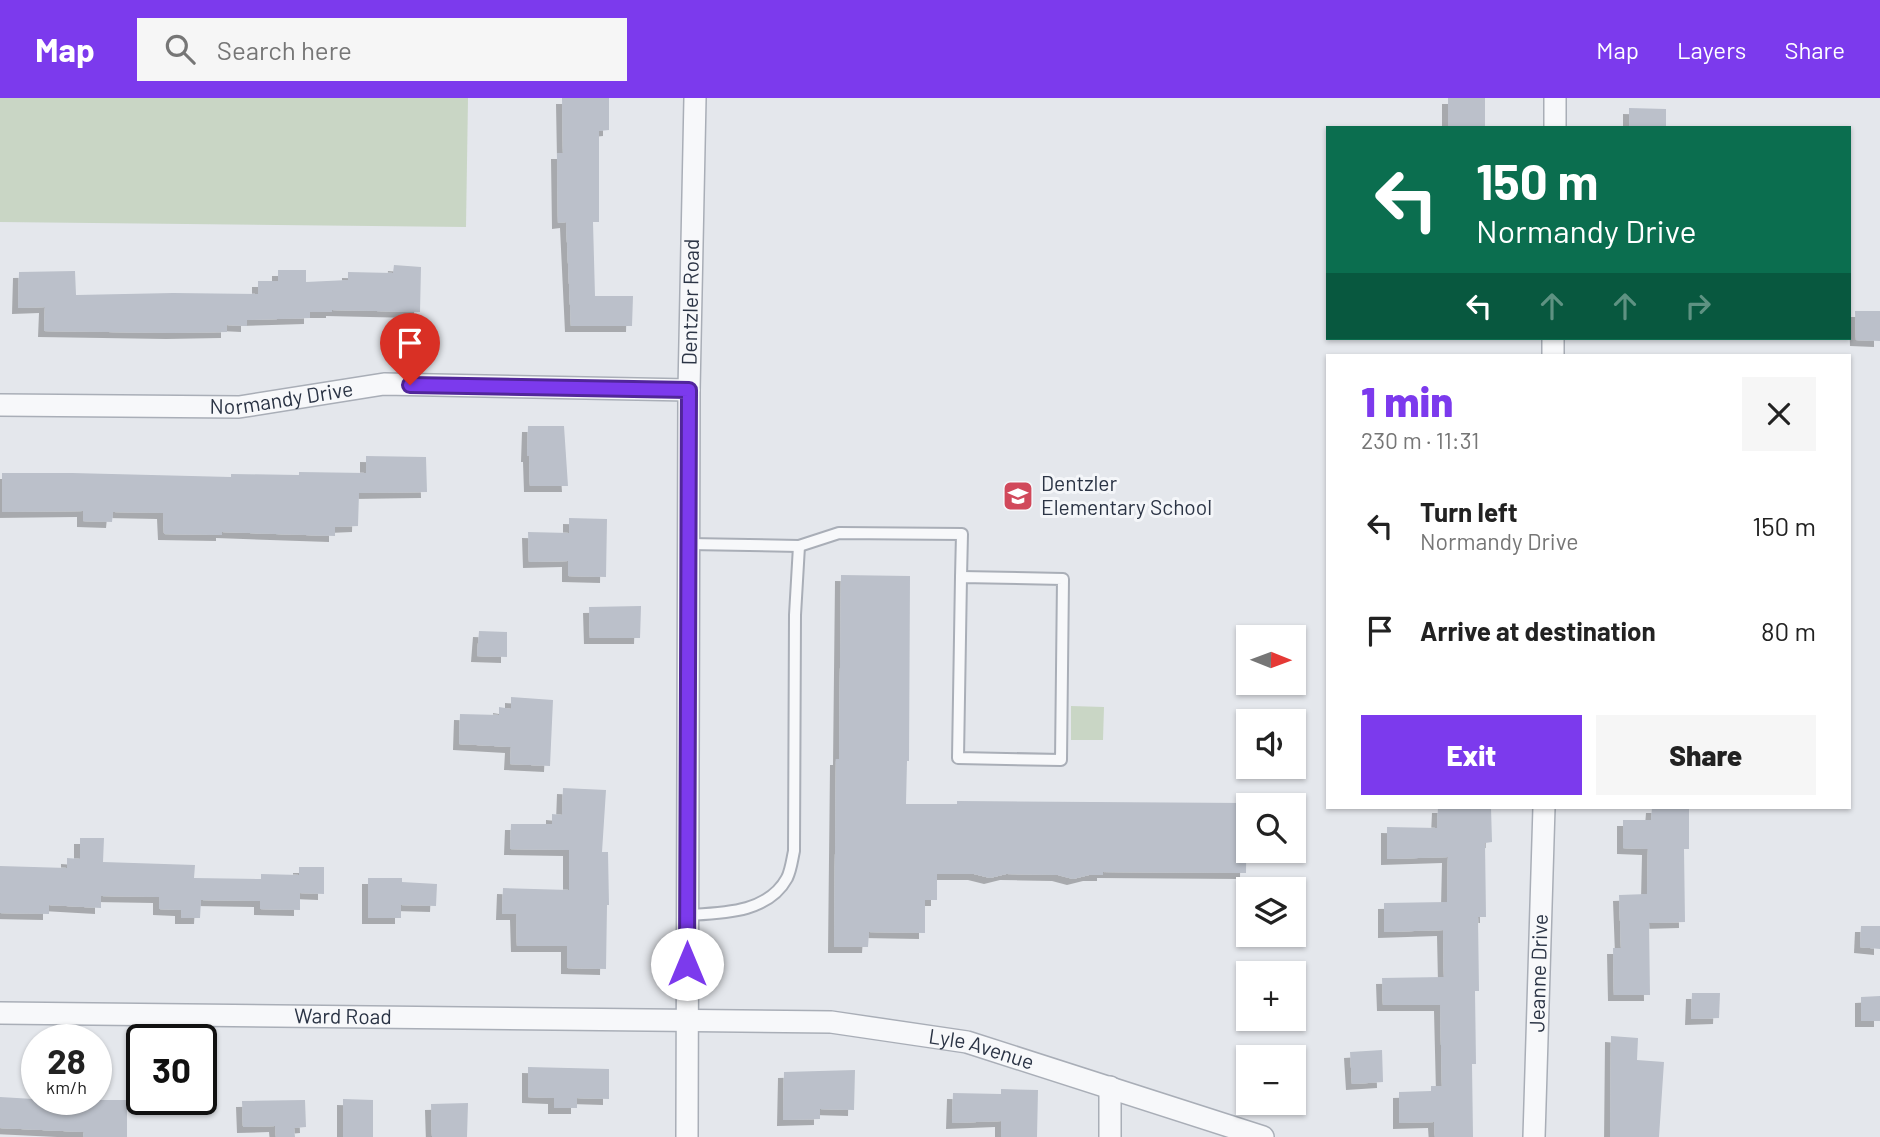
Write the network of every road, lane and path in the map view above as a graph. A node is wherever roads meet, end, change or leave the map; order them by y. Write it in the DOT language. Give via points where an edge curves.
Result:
graph roads {
  1 [pos="695,98"];
  2 [pos="1555,98"];
  3 [pos="1555,126"];
  4 [pos="689,390"];
  5 [pos="0,405"];
  6 [pos="689,544"];
  7 [pos="799,546"];
  8 [pos="961,577"];
  9 [pos="1544,809"];
  10 [pos="687,915"];
  11 [pos="0,1013"];
  12 [pos="687,1020"];
  13 [pos="1110,1087"];
  14 [pos="687,1137"];
  15 [pos="1110,1137"];
  16 [pos="1263,1137"];
  17 [pos="1534,1137"];
  1 -- 4 [label="street, Dentzler Road"];
  2 -- 3 [label="street"];
  4 -- 5 [label="street, Normandy Drive" via="384,384 239,407"];
  4 -- 6 [label="street, Dentzler Road"];
  6 -- 7 [label="lane"];
  6 -- 10 [label="street, Dentzler Road"];
  7 -- 8 [label="lane" via="839,533 962,534"];
  7 -- 10 [label="lane" via="794,851 788,877 772,898 749,907"];
  8 -- 8 [label="lane" via="958,758 1061,760 1063,579"];
  9 -- 17 [label="street, Jeanne Drive"];
  10 -- 12 [label="street, Dentzler Road"];
  11 -- 12 [label="street, Ward Road"];
  12 -- 13 [label="street, Lyle Avenue" via="831,1022 967,1042"];
  12 -- 14 [label="street, Dentzler Road"];
  13 -- 15 [label="street"];
  13 -- 16 [label="street, Lyle Avenue"];
}
